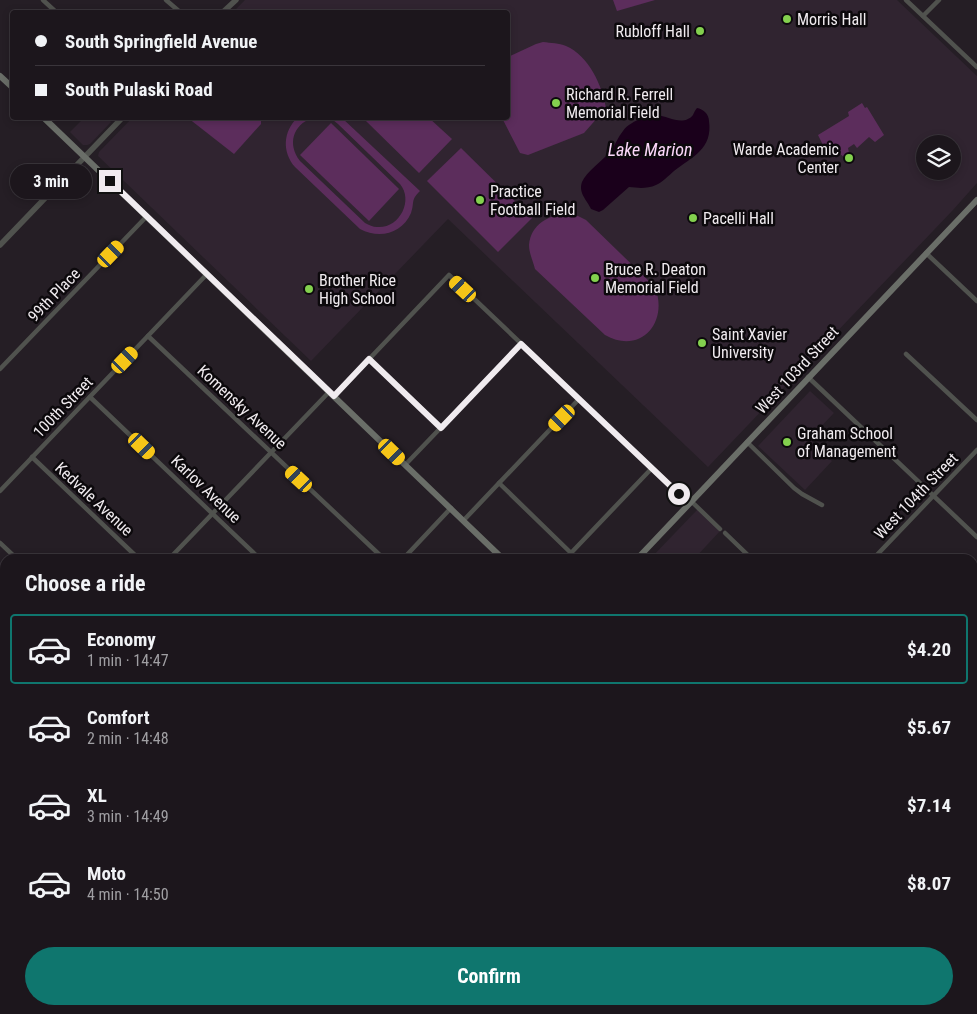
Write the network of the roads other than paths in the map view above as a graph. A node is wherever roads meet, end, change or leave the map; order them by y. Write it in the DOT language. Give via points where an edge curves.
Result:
graph roads {
  1 [pos="43,0"];
  2 [pos="166,0"];
  3 [pos="236,0"];
  4 [pos="906,0"];
  5 [pos="939,0"];
  6 [pos="54,10"];
  7 [pos="178,10"];
  8 [pos="225,10"];
  9 [pos="923,16"];
  10 [pos="977,67"];
  11 [pos="0,76"];
  12 [pos="10,85"];
  13 [pos="46,120"];
  14 [pos="120,120"];
  15 [pos="84,156"];
  16 [pos="977,200"];
  17 [pos="147,216"];
  18 [pos="0,245"];
  19 [pos="926,253"];
  20 [pos="207,274"];
  21 [pos="977,302"];
  22 [pos="148,336"];
  23 [pos="521,344"];
  24 [pos="906,354"];
  25 [pos="369,359"];
  26 [pos="0,369"];
  27 [pos="808,377"];
  28 [pos="331,394"];
  29 [pos="90,397"];
  30 [pos="579,399"];
  31 [pos="977,420"];
  32 [pos="441,428"];
  33 [pos="747,442"];
  34 [pos="977,450"];
  35 [pos="271,452"];
  36 [pos="32,458"];
  37 [pos="405,465"];
  38 [pos="652,468"];
  39 [pos="499,483"];
  40 [pos="0,491"];
  41 [pos="934,496"];
  42 [pos="690,502"];
  43 [pos="822,505"];
  44 [pos="451,508"];
  45 [pos="212,513"];
  46 [pos="464,521"];
  47 [pos="720,529"];
  48 [pos="725,533"];
  49 [pos="977,537"];
  50 [pos="0,543"];
  51 [pos="12,554"];
  52 [pos="134,554"];
  53 [pos="174,554"];
  54 [pos="255,554"];
  55 [pos="379,554"];
  56 [pos="408,554"];
  57 [pos="498,554"];
  58 [pos="642,554"];
  59 [pos="747,554"];
  60 [pos="878,554"];
  1 -- 6 [label="street"];
  2 -- 7 [label="street"];
  3 -- 8 [label="street"];
  4 -- 9 [label="street"];
  5 -- 9 [label="street"];
  9 -- 10 [label="street"];
  11 -- 12 [label="main road"];
  13 -- 15 [label="main road"];
  14 -- 15 [label="street"];
  15 -- 17 [label="main road"];
  15 -- 18 [label="street"];
  16 -- 19 [label="main road, West 103rd Street"];
  17 -- 20 [label="main road"];
  17 -- 26 [label="street, 99th Place"];
  19 -- 21 [label="street"];
  19 -- 27 [label="main road, West 103rd Street"];
  20 -- 22 [label="street, 100th Street"];
  20 -- 28 [label="main road"];
  22 -- 29 [label="street, 100th Street"];
  22 -- 35 [label="street, Komensky Avenue"];
  23 -- 25 [label="street" via="449,276"];
  23 -- 30 [label="street"];
  23 -- 32 [label="street"];
  24 -- 31 [label="street"];
  25 -- 28 [label="street"];
  25 -- 32 [label="street"];
  27 -- 33 [label="main road, West 103rd Street"];
  27 -- 41 [label="street"];
  28 -- 35 [label="street"];
  28 -- 37 [label="main road"];
  29 -- 36 [label="street, 100th Street"];
  29 -- 45 [label="street, Karlov Avenue"];
  30 -- 38 [label="street"];
  30 -- 39 [label="street"];
  32 -- 37 [label="street"];
  33 -- 42 [label="main road, West 103rd Street"];
  33 -- 43 [label="street" via="794,488"];
  34 -- 41 [label="street, West 104th Street"];
  35 -- 45 [label="street"];
  35 -- 55 [label="street, Komensky Avenue"];
  36 -- 40 [label="street, 100th Street"];
  36 -- 52 [label="street, Kedvale Avenue"];
  37 -- 44 [label="main road"];
  38 -- 39 [label="street" via="571,553"];
  38 -- 42 [label="street"];
  39 -- 46 [label="street"];
  41 -- 49 [label="street"];
  41 -- 60 [label="street, West 104th Street"];
  42 -- 47 [label="street"];
  42 -- 58 [label="main road, West 103rd Street"];
  44 -- 46 [label="main road"];
  44 -- 56 [label="street"];
  45 -- 53 [label="street"];
  45 -- 54 [label="street, Karlov Avenue"];
  46 -- 57 [label="main road"];
  48 -- 59 [label="street"];
  50 -- 51 [label="street"];
}
